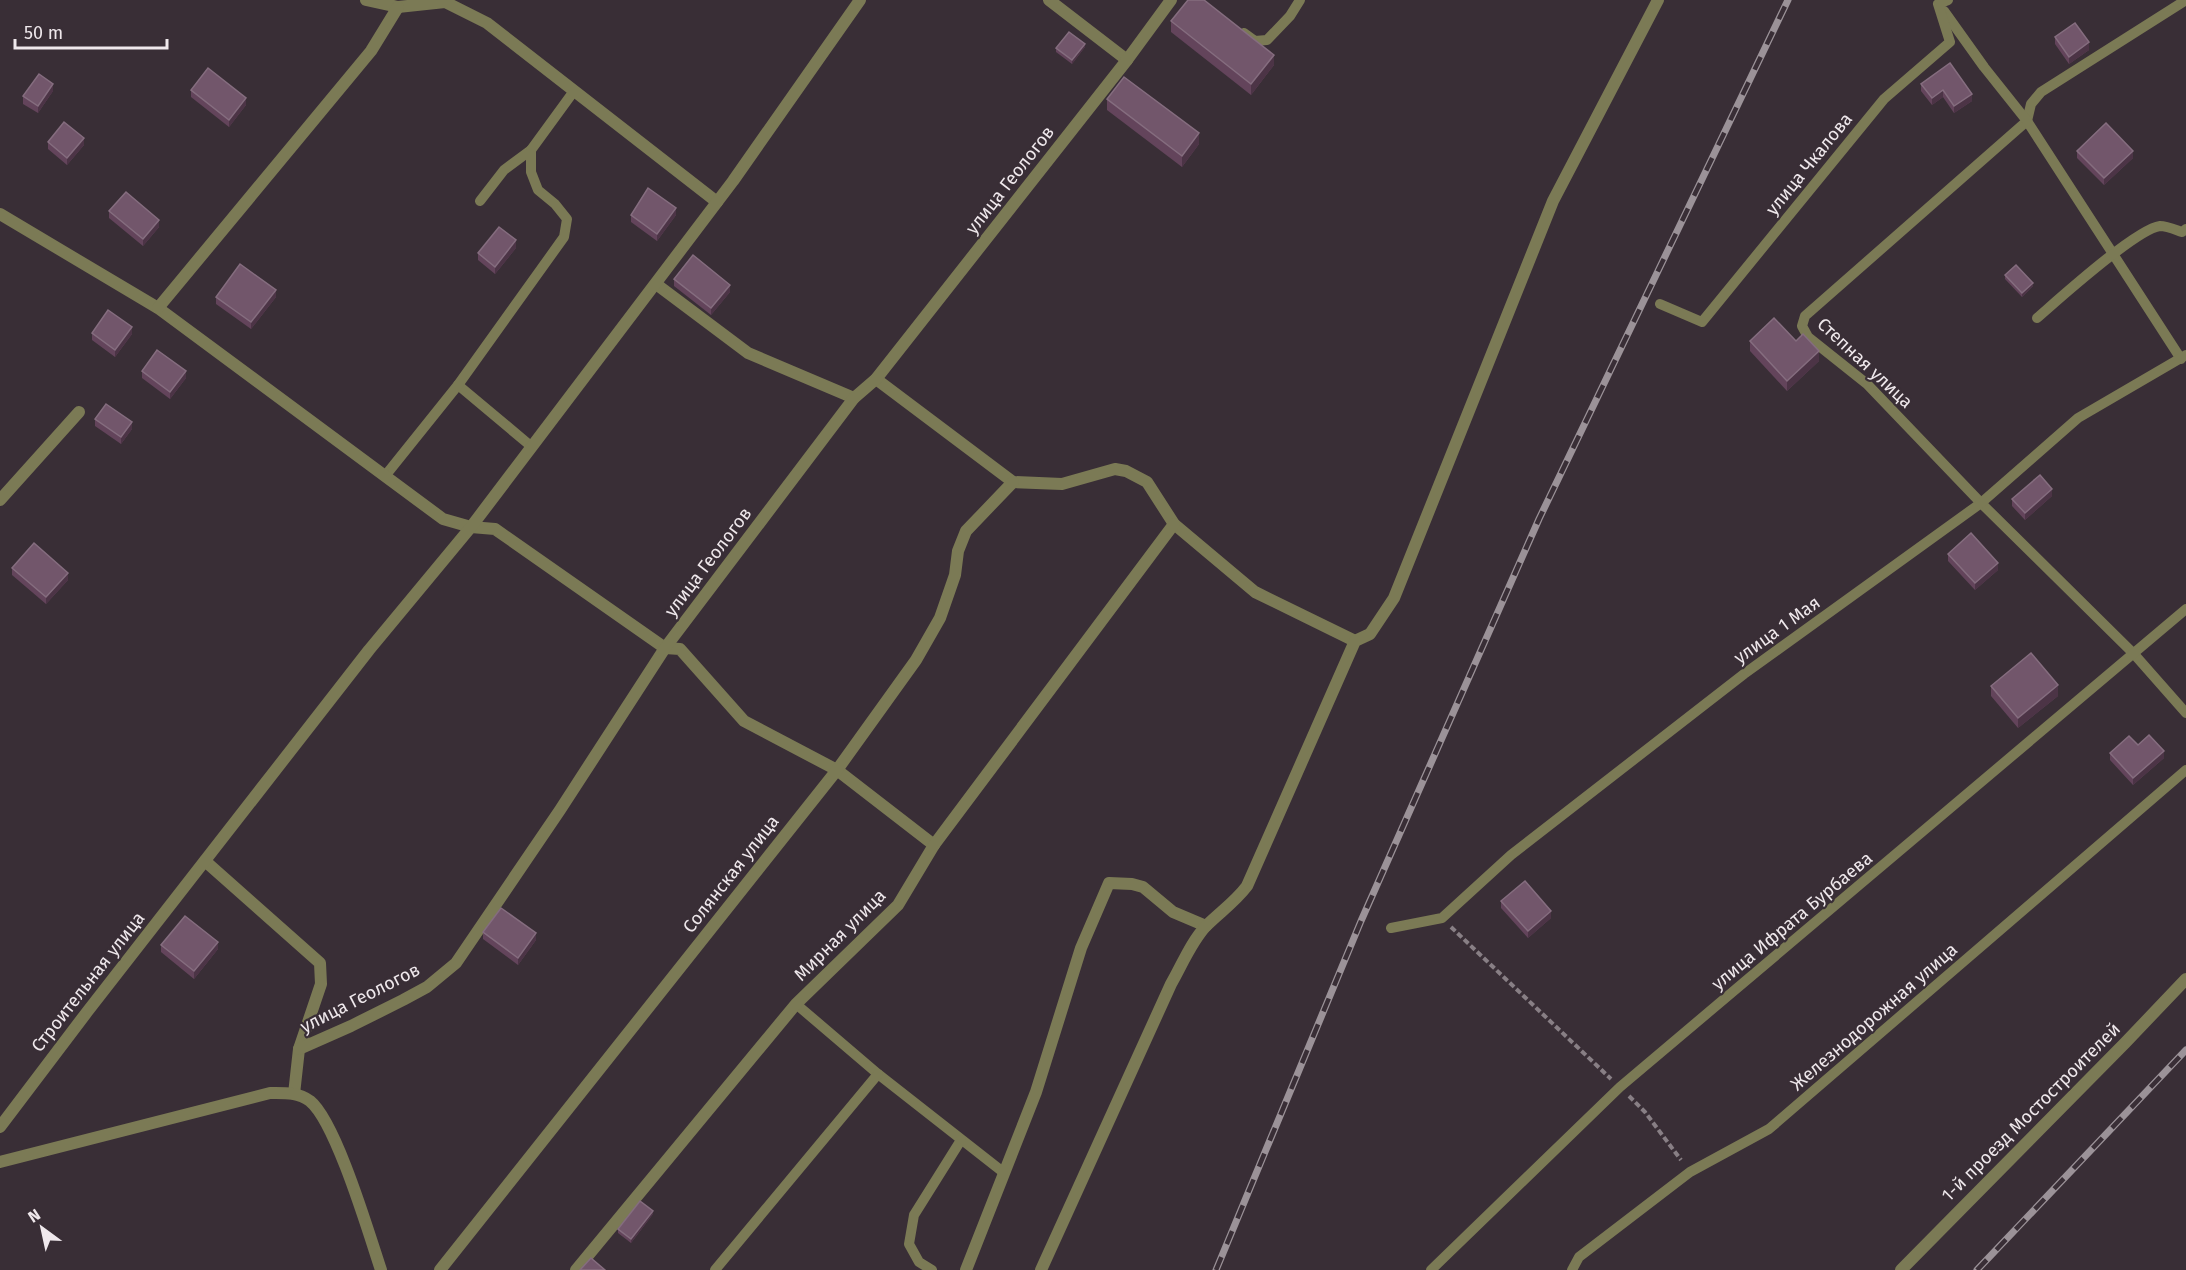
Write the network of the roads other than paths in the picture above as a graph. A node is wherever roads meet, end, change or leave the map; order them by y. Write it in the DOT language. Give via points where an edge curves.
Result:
graph roads {
  1 [pos="366,0"];
  2 [pos="860,0"];
  3 [pos="1049,0"];
  4 [pos="1172,0"];
  5 [pos="1300,0"];
  6 [pos="1658,0"];
  7 [pos="2186,0"];
  8 [pos="1943,2"];
  9 [pos="399,8"];
  10 [pos="1237,27"];
  11 [pos="1127,60"];
  12 [pos="574,91"];
  13 [pos="2027,121"];
  14 [pos="531,150"];
  15 [pos="480,201"];
  16 [pos="717,202"];
  17 [pos="0,214"];
  18 [pos="2186,229"];
  19 [pos="2115,254"];
  20 [pos="656,284"];
  21 [pos="1660,304"];
  22 [pos="158,308"];
  23 [pos="2037,318"];
  24 [pos="2183,357"];
  25 [pos="876,379"];
  26 [pos="458,386"];
  27 [pos="854,398"];
  28 [pos="79,412"];
  29 [pos="532,447"];
  30 [pos="385,476"];
  31 [pos="1013,482"];
  32 [pos="0,500"];
  33 [pos="1981,503"];
  34 [pos="1174,524"];
  35 [pos="471,527"];
  36 [pos="2186,609"];
  37 [pos="1355,641"];
  38 [pos="666,648"];
  39 [pos="2134,654"];
  40 [pos="2186,713"];
  41 [pos="837,770"];
  42 [pos="2186,771"];
  43 [pos="934,845"];
  44 [pos="205,861"];
  45 [pos="1206,926"];
  46 [pos="1391,928"];
  47 [pos="2186,979"];
  48 [pos="796,1004"];
  49 [pos="299,1049"];
  50 [pos="878,1074"];
  51 [pos="294,1094"];
  52 [pos="0,1127"];
  53 [pos="961,1140"];
  54 [pos="0,1162"];
  55 [pos="1003,1173"];
  56 [pos="381,1270"];
  57 [pos="440,1270"];
  58 [pos="576,1270"];
  59 [pos="715,1270"];
  60 [pos="932,1270"];
  61 [pos="966,1270"];
  62 [pos="1041,1270"];
  63 [pos="1431,1270"];
  64 [pos="1572,1270"];
  65 [pos="1901,1270"];
  1 -- 9 [label="street"];
  2 -- 16 [label="street"];
  3 -- 11 [label="street"];
  4 -- 11 [label="street, улица Геологов"];
  5 -- 10 [label="lane" via="1267,40 1255,41"];
  6 -- 37 [label="street" via="1553,201 1394,598 1370,634"];
  7 -- 13 [label="lane, Степная улица" via="2041,92 2031,104"];
  8 -- 13 [label="lane" via="1984,68"];
  8 -- 21 [label="lane, улица Чкалова" via="1950,42 1884,99 1702,322"];
  9 -- 12 [label="street" via="445,2 487,23"];
  9 -- 22 [label="street" via="370,51"];
  11 -- 25 [label="street, улица Геологов"];
  12 -- 14 [label="lane"];
  12 -- 16 [label="street"];
  13 -- 19 [label="lane"];
  13 -- 33 [label="lane, Степная улица" via="1805,316 1802,326 1808,337 1867,384"];
  14 -- 15 [label="lane" via="504,170"];
  14 -- 26 [label="lane" via="531,172 538,190 567,219 564,237"];
  16 -- 20 [label="street"];
  17 -- 22 [label="street"];
  18 -- 19 [label="lane" via="2182,232 2161,226 2147,230"];
  19 -- 23 [label="lane"];
  19 -- 24 [label="lane"];
  20 -- 27 [label="street" via="748,353"];
  20 -- 29 [label="street"];
  22 -- 30 [label="street"];
  24 -- 33 [label="lane, улица 1 Мая" via="2078,418"];
  25 -- 27 [label="street, улица Геологов"];
  25 -- 31 [label="street"];
  26 -- 29 [label="lane"];
  26 -- 30 [label="lane"];
  27 -- 38 [label="street, улица Геологов"];
  28 -- 32 [label="street"];
  29 -- 35 [label="street"];
  30 -- 35 [label="street" via="443,519"];
  31 -- 34 [label="street" via="1062,484 1103,471 1126,471 1147,482"];
  31 -- 41 [label="street, Солянская улица" via="966,531 940,618 916,660"];
  33 -- 39 [label="lane, Степная улица"];
  33 -- 46 [label="lane, улица 1 Мая" via="1744,674 1511,855 1442,918"];
  34 -- 37 [label="street" via="1255,592"];
  34 -- 43 [label="street, Мирная улица"];
  35 -- 38 [label="street" via="495,529"];
  35 -- 44 [label="street" via="369,650"];
  36 -- 39 [label="lane, улица Ифрата Бурбаева"];
  37 -- 45 [label="street" via="1247,886 1237,900"];
  38 -- 41 [label="street" via="680,649 744,721"];
  38 -- 49 [label="street, улица Геологов" via="456,963 427,987"];
  39 -- 40 [label="lane, Степная улица"];
  39 -- 63 [label="lane, улица Ифрата Бурбаева" via="1620,1087"];
  41 -- 43 [label="street"];
  41 -- 57 [label="street, Солянская улица"];
  42 -- 64 [label="lane, Железнодорожная улица" via="1769,1129 1690,1172 1580,1257"];
  43 -- 48 [label="street, Мирная улица" via="898,905"];
  44 -- 49 [label="street" via="320,963 321,984"];
  44 -- 52 [label="street, Строительная улица"];
  45 -- 55 [label="street" via="1173,912 1143,887 1109,883 1081,948 1036,1092"];
  45 -- 62 [label="street" via="1171,984"];
  47 -- 65 [label="street, 1-й проезд Мостостроителей"];
  48 -- 50 [label="lane"];
  48 -- 58 [label="street, Мирная улица"];
  49 -- 51 [label="street"];
  50 -- 53 [label="lane"];
  50 -- 59 [label="lane"];
  51 -- 54 [label="street" via="270,1093"];
  51 -- 56 [label="street" via="310,1102 332,1132"];
  53 -- 55 [label="lane"];
  53 -- 60 [label="lane" via="914,1215 909,1244 920,1262"];
  55 -- 61 [label="street"];
}
